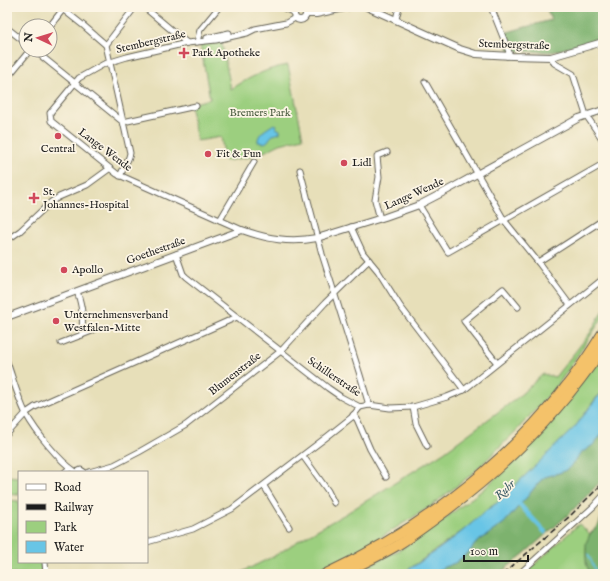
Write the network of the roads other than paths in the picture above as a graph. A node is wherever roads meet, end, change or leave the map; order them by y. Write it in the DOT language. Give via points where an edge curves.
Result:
graph roads {
  1 [pos="136,7"];
  2 [pos="144,7"];
  3 [pos="219,7"];
  4 [pos="283,7"];
  5 [pos="349,7"];
  6 [pos="367,7"];
  7 [pos="399,7"];
  8 [pos="492,7"];
  9 [pos="63,8"];
  10 [pos="306,14"];
  11 [pos="294,15"];
  12 [pos="56,18"];
  13 [pos="396,19"];
  14 [pos="7,28"];
  15 [pos="18,37"];
  16 [pos="197,42"];
  17 [pos="187,43"];
  18 [pos="601,43"];
  19 [pos="106,45"];
  20 [pos="506,56"];
  21 [pos="551,57"];
  22 [pos="23,58"];
  23 [pos="44,58"];
  24 [pos="110,62"];
  25 [pos="7,78"];
  26 [pos="425,82"];
  27 [pos="75,83"];
  28 [pos="196,106"];
  29 [pos="603,110"];
  30 [pos="586,115"];
  31 [pos="49,116"];
  32 [pos="123,122"];
  33 [pos="603,140"];
  34 [pos="387,152"];
  35 [pos="254,162"];
  36 [pos="603,164"];
  37 [pos="109,169"];
  38 [pos="300,170"];
  39 [pos="478,173"];
  40 [pos="120,176"];
  41 [pos="419,205"];
  42 [pos="380,219"];
  43 [pos="220,220"];
  44 [pos="504,220"];
  45 [pos="603,220"];
  46 [pos="351,228"];
  47 [pos="242,230"];
  48 [pos="317,238"];
  49 [pos="7,240"];
  50 [pos="176,254"];
  51 [pos="369,260"];
  52 [pos="538,262"];
  53 [pos="603,279"];
  54 [pos="77,291"];
  55 [pos="334,295"];
  56 [pos="570,305"];
  57 [pos="518,307"];
  58 [pos="7,317"];
  59 [pos="237,317"];
  60 [pos="92,331"];
  61 [pos="603,332"];
  62 [pos="82,335"];
  63 [pos="61,343"];
  64 [pos="603,348"];
  65 [pos="281,352"];
  66 [pos="7,362"];
  67 [pos="497,363"];
  68 [pos="464,390"];
  69 [pos="369,405"];
  70 [pos="360,407"];
  71 [pos="413,407"];
  72 [pos="26,413"];
  73 [pos="353,415"];
  74 [pos="7,434"];
  75 [pos="427,446"];
  76 [pos="303,456"];
  77 [pos="70,468"];
  78 [pos="66,471"];
  79 [pos="74,471"];
  80 [pos="93,471"];
  81 [pos="386,477"];
  82 [pos="264,486"];
  83 [pos="603,496"];
  84 [pos="334,503"];
  85 [pos="289,527"];
  86 [pos="148,542"];
  87 [pos="45,563"];
  88 [pos="46,574"];
  89 [pos="325,574"];
  90 [pos="341,574"];
  91 [pos="519,574"];
  1 -- 19 [label="street"];
  2 -- 17 [label="street"];
  3 -- 16 [label="street" via="200,30"];
  4 -- 11 [label="street"];
  5 -- 10 [label="street"];
  6 -- 13 [label="street, Stembergstraße"];
  7 -- 13 [label="street"];
  8 -- 20 [label="street" via="509,52"];
  9 -- 12 [label="street"];
  9 -- 19 [label="street"];
  10 -- 11 [label="street" via="302,20"];
  10 -- 11 [label="street" via="302,8 297,8"];
  11 -- 16 [label="street, Stembergstraße" via="286,23"];
  13 -- 20 [label="street, Stembergstraße" via="465,51"];
  14 -- 15 [label="street"];
  16 -- 17 [label="street, Stembergstraße"];
  17 -- 24 [label="street, Stembergstraße"];
  18 -- 21 [label="street, Stembergstraße"];
  19 -- 24 [label="street"];
  20 -- 21 [label="street, Stembergstraße"];
  21 -- 30 [label="street" via="554,63 575,76"];
  22 -- 25 [label="street"];
  23 -- 27 [label="street"];
  24 -- 27 [label="street, Stembergstraße" via="83,75"];
  24 -- 32 [label="street"];
  26 -- 39 [label="street"];
  27 -- 31 [label="street, Stembergstraße"];
  27 -- 32 [label="street"];
  28 -- 32 [label="street"];
  29 -- 30 [label="street, Lange Wende"];
  30 -- 33 [label="street"];
  30 -- 39 [label="street, Lange Wende"];
  31 -- 37 [label="street, Lange Wende"];
  32 -- 40 [label="street" via="130,153"];
  34 -- 42 [label="street" via="377,156 379,177 375,200"];
  35 -- 43 [label="street"];
  36 -- 44 [label="street"];
  37 -- 40 [label="street, Lange Wende"];
  37 -- 49 [label="street" via="87,185 51,202"];
  38 -- 48 [label="street"];
  39 -- 41 [label="street, Lange Wende"];
  39 -- 44 [label="street"];
  40 -- 43 [label="street, Lange Wende"];
  41 -- 42 [label="street, Lange Wende"];
  41 -- 44 [label="street" via="448,252"];
  42 -- 46 [label="street, Lange Wende"];
  43 -- 47 [label="street, Lange Wende"];
  44 -- 52 [label="street"];
  45 -- 52 [label="street"];
  46 -- 48 [label="street, Lange Wende"];
  46 -- 51 [label="street"];
  47 -- 48 [label="street, Lange Wende" via="264,238 281,240"];
  47 -- 50 [label="street, Goethestraße"];
  48 -- 55 [label="street"];
  50 -- 54 [label="street, Goethestraße"];
  50 -- 59 [label="street, Schillerstraße" via="183,274"];
  51 -- 55 [label="street, Blumenstraße"];
  51 -- 68 [label="street" via="400,306"];
  52 -- 56 [label="street"];
  53 -- 56 [label="street, Schillerstraße"];
  54 -- 58 [label="street, Goethestraße"];
  54 -- 62 [label="street" via="82,306"];
  55 -- 65 [label="street, Blumenstraße"];
  55 -- 69 [label="street"];
  56 -- 67 [label="street, Schillerstraße"];
  57 -- 67 [label="street" via="502,289 464,322"];
  59 -- 65 [label="street, Schillerstraße"];
  59 -- 72 [label="street"];
  60 -- 62 [label="street"];
  61 -- 89 [label="highway" via="552,402 476,480 392,540"];
  62 -- 63 [label="street"];
  64 -- 90 [label="highway" via="548,420 481,484 398,545"];
  65 -- 70 [label="street, Schillerstraße" via="328,388"];
  65 -- 80 [label="street, Blumenstraße" via="186,425 114,465"];
  66 -- 72 [label="street"];
  67 -- 68 [label="street, Schillerstraße"];
  68 -- 71 [label="street, Schillerstraße"];
  69 -- 70 [label="street, Schillerstraße"];
  69 -- 71 [label="street, Schillerstraße" via="390,408"];
  70 -- 73 [label="street"];
  71 -- 75 [label="street" via="416,424"];
  72 -- 74 [label="street"];
  72 -- 77 [label="street" via="45,441"];
  73 -- 76 [label="street"];
  73 -- 81 [label="street"];
  76 -- 82 [label="street"];
  76 -- 84 [label="street"];
  77 -- 78 [label="street"];
  77 -- 79 [label="street"];
  82 -- 85 [label="street"];
  82 -- 86 [label="street" via="232,509 208,522 188,531"];
  83 -- 91 [label="street"];
  87 -- 88 [label="street"];
}
